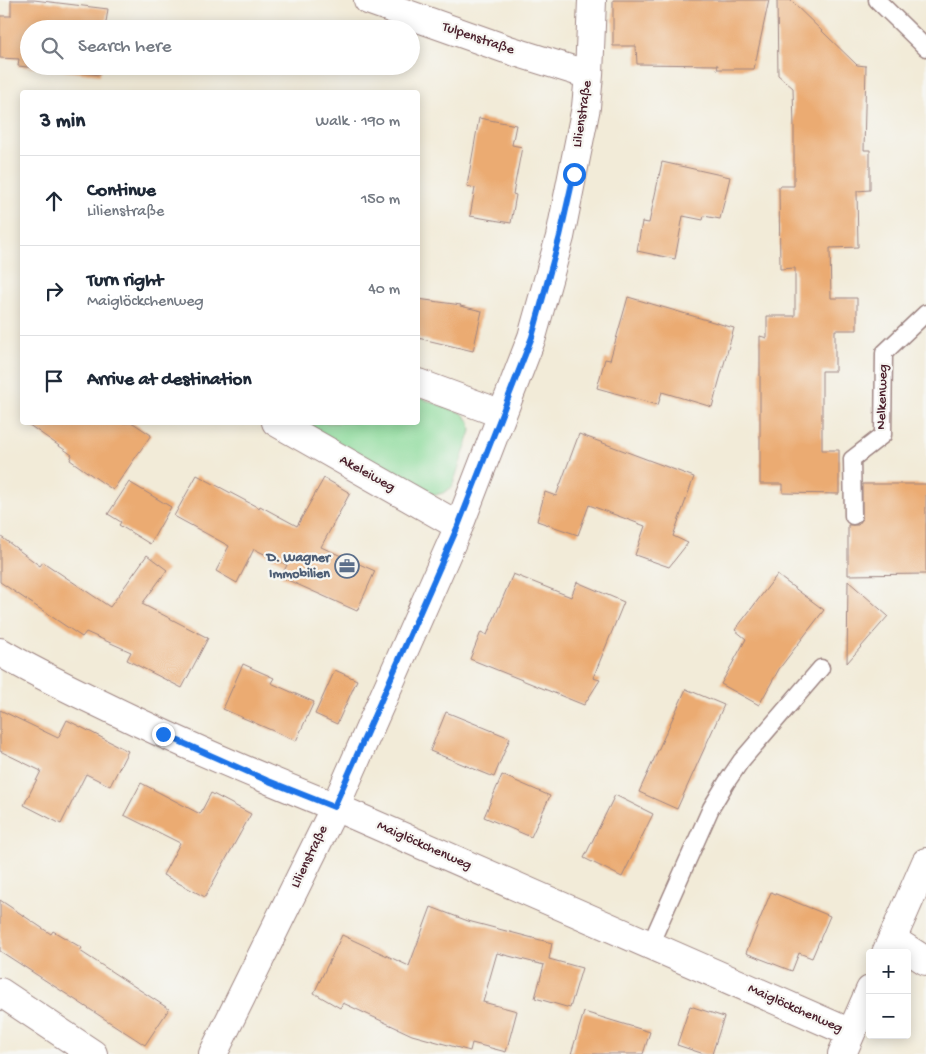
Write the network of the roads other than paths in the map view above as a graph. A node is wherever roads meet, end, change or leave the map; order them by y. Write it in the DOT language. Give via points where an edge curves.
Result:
graph roads {
  1 [pos="368,0"];
  2 [pos="592,0"];
  3 [pos="876,0"];
  4 [pos="926,48"];
  5 [pos="590,74"];
  6 [pos="926,313"];
  7 [pos="420,384"];
  8 [pos="502,414"];
  9 [pos="281,425"];
  10 [pos="853,516"];
  11 [pos="458,526"];
  12 [pos="0,652"];
  13 [pos="821,668"];
  14 [pos="334,807"];
  15 [pos="926,862"];
  16 [pos="650,945"];
  17 [pos="889,946"];
  18 [pos="926,961"];
  19 [pos="0,992"];
  20 [pos="868,994"];
  21 [pos="847,1044"];
  22 [pos="93,1054"];
  23 [pos="212,1054"];
  1 -- 5 [label="street, Tulpenstraße" via="506,49"];
  2 -- 5 [label="street, Lilienstraße"];
  3 -- 4 [label="lane"];
  5 -- 8 [label="street, Lilienstraße" via="560,236 532,337"];
  6 -- 10 [label="lane, Nelkenweg" via="884,353 883,435 852,459"];
  7 -- 8 [label="street"];
  8 -- 11 [label="street, Lilienstraße"];
  9 -- 11 [label="street, Akeleiweg"];
  11 -- 14 [label="street, Lilienstraße"];
  12 -- 14 [label="street, Maiglöckchenweg" via="37,674 163,734"];
  13 -- 16 [label="lane" via="726,783 711,808"];
  14 -- 16 [label="street, Maiglöckchenweg"];
  14 -- 23 [label="street, Lilienstraße"];
  15 -- 17 [label="street"];
  16 -- 21 [label="street, Maiglöckchenweg"];
  17 -- 18 [label="street"];
  19 -- 22 [label="street"];
  20 -- 21 [label="street"];
}
